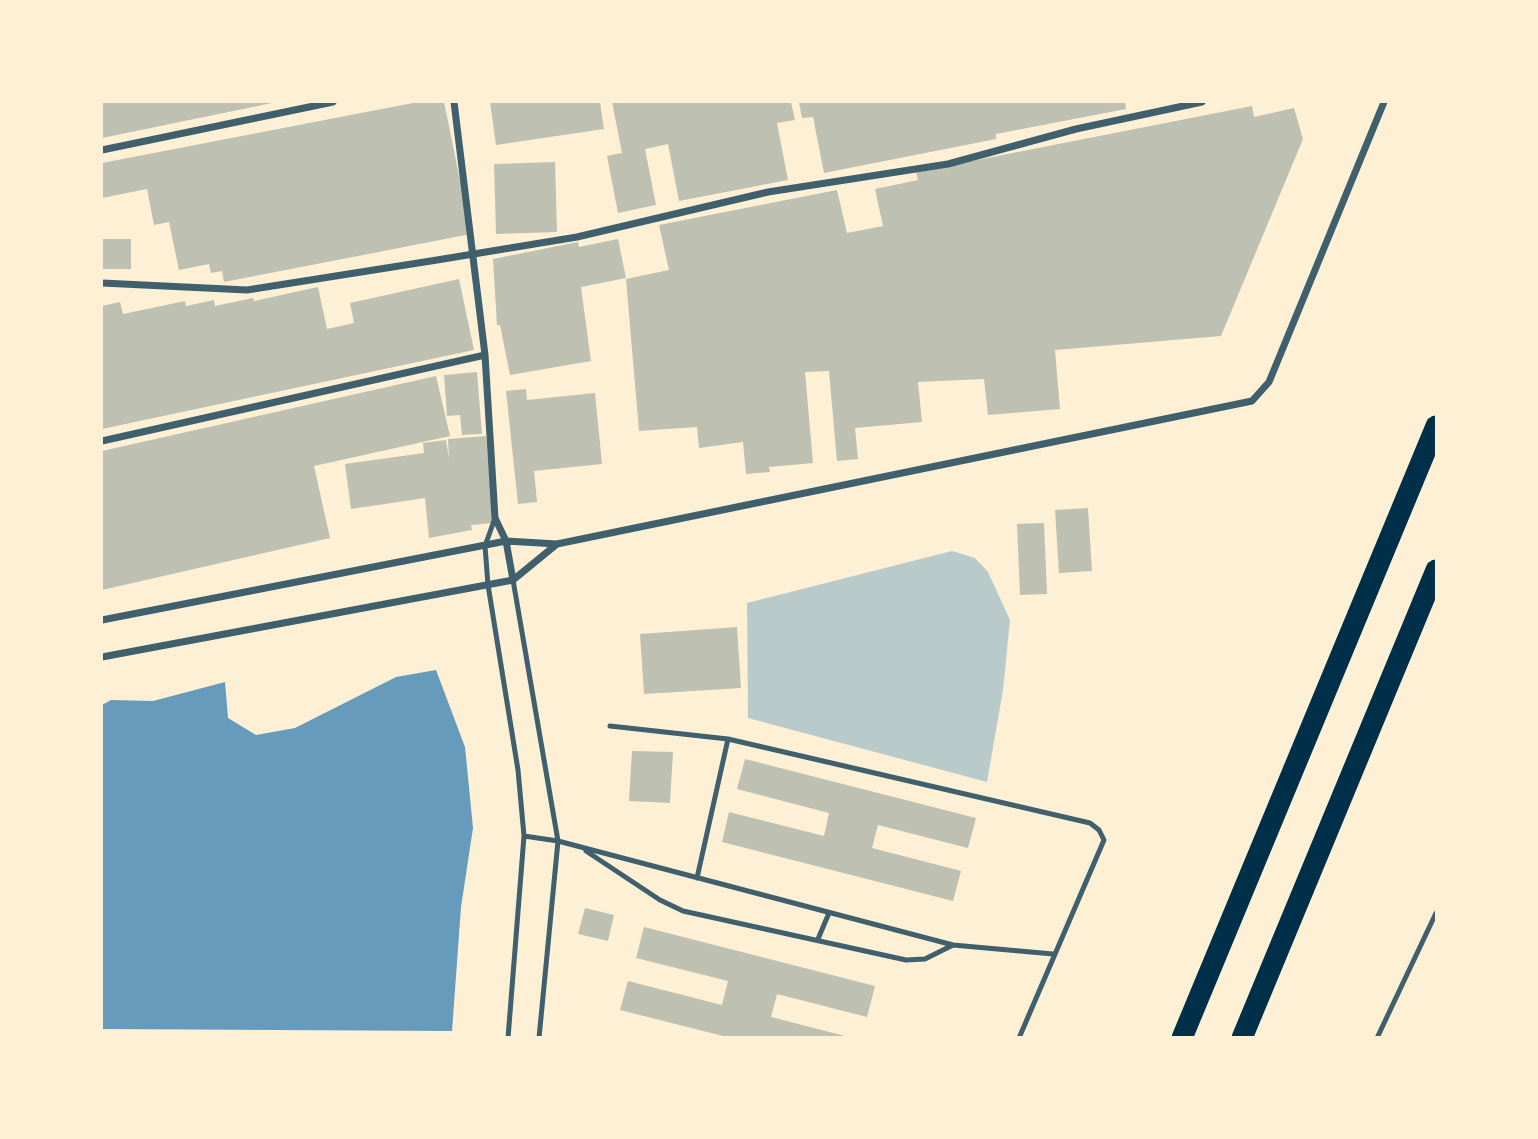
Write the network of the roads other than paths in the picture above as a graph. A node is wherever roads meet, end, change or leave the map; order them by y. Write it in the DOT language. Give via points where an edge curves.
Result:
graph roads {
  1 [pos="333,102"];
  2 [pos="454,102"];
  3 [pos="1202,102"];
  4 [pos="1384,102"];
  5 [pos="102,150"];
  6 [pos="474,253"];
  7 [pos="102,283"];
  8 [pos="485,355"];
  9 [pos="1437,426"];
  10 [pos="102,441"];
  11 [pos="495,518"];
  12 [pos="506,541"];
  13 [pos="557,544"];
  14 [pos="485,546"];
  15 [pos="1437,569"];
  16 [pos="513,580"];
  17 [pos="488,585"];
  18 [pos="102,620"];
  19 [pos="102,657"];
  20 [pos="610,726"];
  21 [pos="728,738"];
  22 [pos="524,836"];
  23 [pos="558,841"];
  24 [pos="581,847"];
  25 [pos="697,878"];
  26 [pos="829,913"];
  27 [pos="1437,913"];
  28 [pos="818,939"];
  29 [pos="953,945"];
  30 [pos="1053,954"];
  31 [pos="508,1038"];
  32 [pos="539,1038"];
  33 [pos="1019,1038"];
  34 [pos="1182,1038"];
  35 [pos="1242,1038"];
  36 [pos="1377,1038"];
  1 -- 5 [label="street"];
  2 -- 6 [label="street"];
  3 -- 6 [label="street" via="948,163 768,192 577,237"];
  4 -- 13 [label="street" via="1269,382 1252,401"];
  6 -- 7 [label="street" via="247,290"];
  6 -- 8 [label="street"];
  8 -- 10 [label="street"];
  8 -- 11 [label="street"];
  9 -- 34 [label="highway"];
  11 -- 12 [label="street"];
  11 -- 14 [label="lane"];
  12 -- 13 [label="street"];
  12 -- 14 [label="street"];
  12 -- 16 [label="street"];
  13 -- 16 [label="street"];
  14 -- 17 [label="lane"];
  14 -- 18 [label="street"];
  15 -- 35 [label="highway"];
  16 -- 17 [label="street"];
  16 -- 23 [label="lane"];
  17 -- 19 [label="street"];
  17 -- 22 [label="lane"];
  20 -- 21 [label="lane"];
  21 -- 25 [label="lane"];
  21 -- 30 [label="lane" via="1090,823 1104,840"];
  22 -- 23 [label="lane"];
  22 -- 31 [label="lane"];
  23 -- 24 [label="lane"];
  23 -- 32 [label="lane"];
  24 -- 25 [label="lane"];
  24 -- 28 [label="lane" via="683,911"];
  25 -- 26 [label="lane"];
  26 -- 28 [label="lane"];
  26 -- 29 [label="lane"];
  27 -- 36 [label="lane"];
  28 -- 29 [label="lane" via="906,960 925,958"];
  29 -- 30 [label="lane"];
  30 -- 33 [label="lane"];
}
